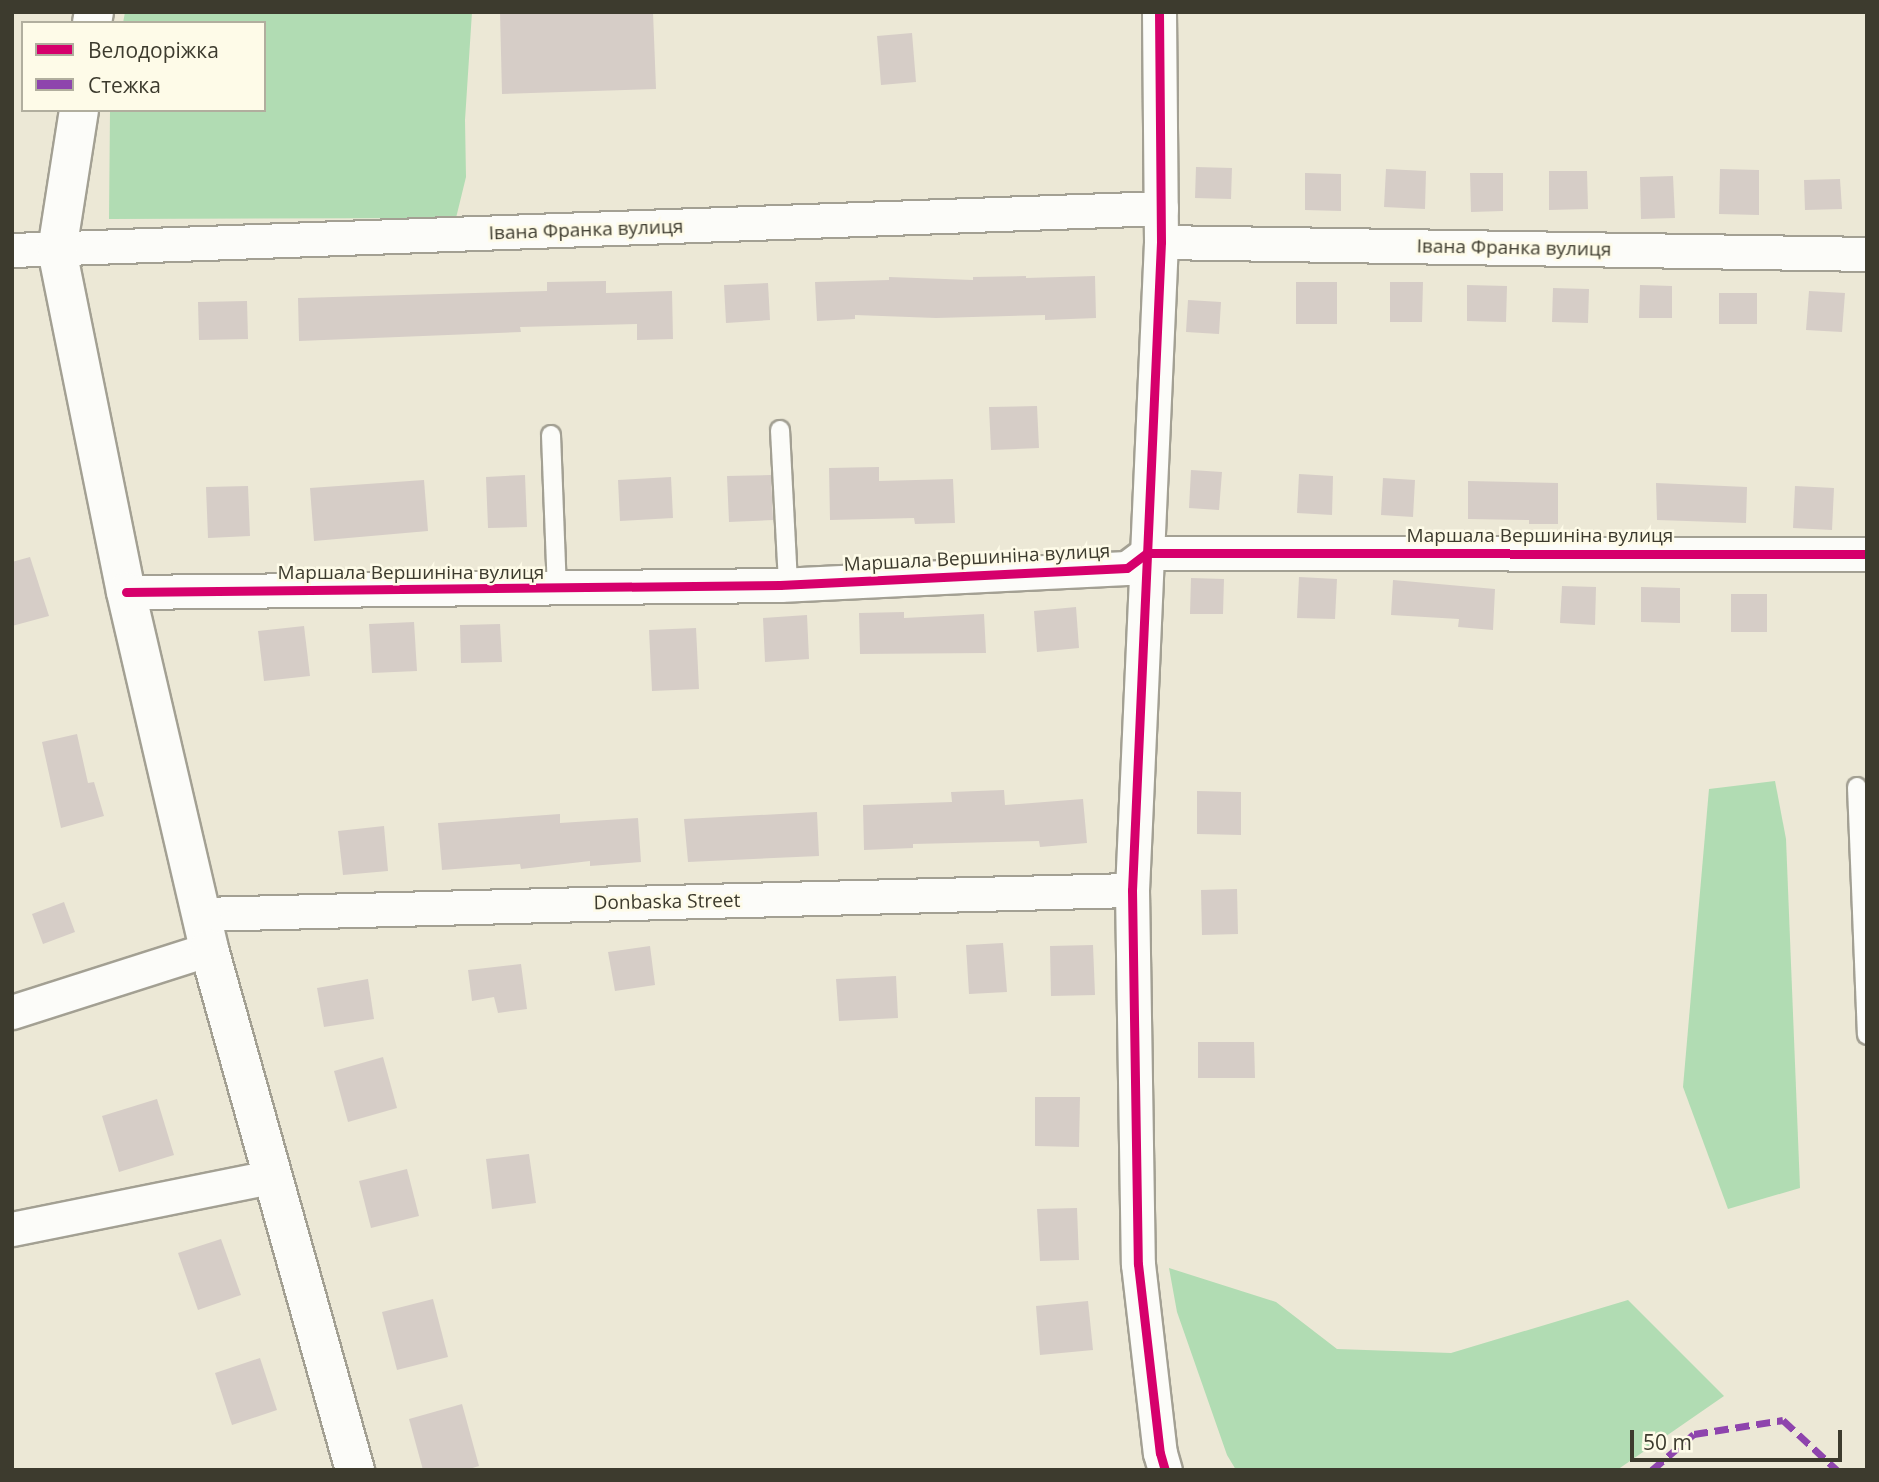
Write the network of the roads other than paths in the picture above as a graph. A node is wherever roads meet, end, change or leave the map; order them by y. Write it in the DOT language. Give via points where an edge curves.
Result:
graph roads {
  1 [pos="1159,12"];
  2 [pos="79,112"];
  3 [pos="1161,208"];
  4 [pos="1161,242"];
  5 [pos="12,250"];
  6 [pos="57,250"];
  7 [pos="1867,254"];
  8 [pos="780,430"];
  9 [pos="551,435"];
  10 [pos="1147,553"];
  11 [pos="1867,554"];
  12 [pos="788,584"];
  13 [pos="557,590"];
  14 [pos="126,593"];
  15 [pos="1857,787"];
  16 [pos="1132,890"];
  17 [pos="205,931"];
  18 [pos="12,1012"];
  19 [pos="1867,1035"];
  20 [pos="274,1176"];
  21 [pos="12,1229"];
  22 [pos="355,1470"];
  23 [pos="1165,1470"];
  1 -- 3 [label="street"];
  2 -- 6 [label="main road"];
  3 -- 4 [label="street"];
  3 -- 6 [label="street, Івана Франка вулиця"];
  4 -- 7 [label="street, Івана Франка вулиця"];
  4 -- 10 [label="street"];
  5 -- 6 [label="street, Івана Франка вулиця"];
  6 -- 14 [label="main road"];
  8 -- 12 [label="lane"];
  9 -- 13 [label="lane"];
  10 -- 11 [label="street, Маршала Вершиніна вулиця"];
  10 -- 12 [label="street, Маршала Вершиніна вулиця" via="1126,568"];
  10 -- 16 [label="street"];
  12 -- 13 [label="street, Маршала Вершиніна вулиця"];
  13 -- 14 [label="street, Маршала Вершиніна вулиця"];
  14 -- 17 [label="main road"];
  15 -- 19 [label="lane"];
  16 -- 17 [label="street, Donbaska Street"];
  16 -- 23 [label="street" via="1138,1264"];
  17 -- 18 [label="street, Donbaska Street"];
  17 -- 20 [label="main road"];
  20 -- 21 [label="street"];
  20 -- 22 [label="main road"];
}
